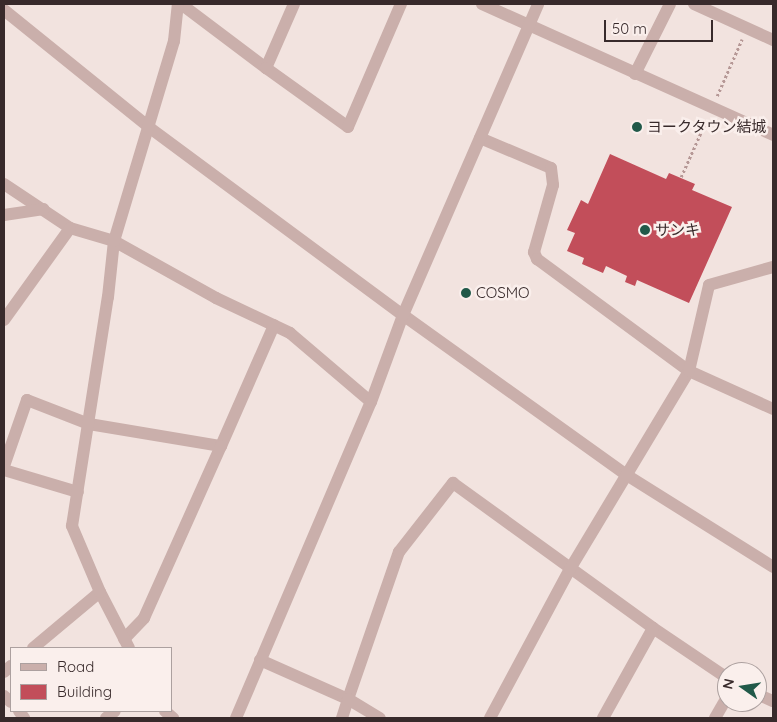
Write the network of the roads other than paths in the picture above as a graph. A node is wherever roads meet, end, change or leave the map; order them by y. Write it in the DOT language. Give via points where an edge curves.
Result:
graph roads {
  1 [pos="180,4"];
  2 [pos="294,4"];
  3 [pos="401,4"];
  4 [pos="482,4"];
  5 [pos="538,4"];
  6 [pos="670,4"];
  7 [pos="694,4"];
  8 [pos="4,10"];
  9 [pos="528,26"];
  10 [pos="773,40"];
  11 [pos="266,68"];
  12 [pos="635,74"];
  13 [pos="150,128"];
  14 [pos="773,135"];
  15 [pos="480,138"];
  16 [pos="4,184"];
  17 [pos="44,209"];
  18 [pos="4,215"];
  19 [pos="70,228"];
  20 [pos="114,241"];
  21 [pos="773,267"];
  22 [pos="403,315"];
  23 [pos="4,320"];
  24 [pos="274,325"];
  25 [pos="689,371"];
  26 [pos="371,402"];
  27 [pos="773,410"];
  28 [pos="88,424"];
  29 [pos="221,446"];
  30 [pos="4,466"];
  31 [pos="4,470"];
  32 [pos="625,474"];
  33 [pos="78,492"];
  34 [pos="773,567"];
  35 [pos="570,570"];
  36 [pos="100,592"];
  37 [pos="653,628"];
  38 [pos="127,643"];
  39 [pos="34,647"];
  40 [pos="260,660"];
  41 [pos="717,671"];
  42 [pos="348,699"];
  43 [pos="236,718"];
  44 [pos="342,718"];
  45 [pos="380,718"];
  46 [pos="490,718"];
  47 [pos="603,718"];
  1 -- 11 [label="street"];
  1 -- 13 [label="street" via="174,41"];
  2 -- 11 [label="street"];
  3 -- 11 [label="street" via="348,127"];
  4 -- 9 [label="street"];
  5 -- 9 [label="street"];
  6 -- 12 [label="street"];
  7 -- 10 [label="street"];
  8 -- 13 [label="street"];
  9 -- 12 [label="street"];
  9 -- 15 [label="street"];
  12 -- 14 [label="street"];
  13 -- 20 [label="street"];
  13 -- 22 [label="street"];
  15 -- 22 [label="street"];
  15 -- 25 [label="street" via="551,168 553,185 534,252 537,259"];
  16 -- 17 [label="street"];
  17 -- 18 [label="street"];
  17 -- 19 [label="street"];
  19 -- 20 [label="street"];
  19 -- 23 [label="street"];
  20 -- 24 [label="street" via="216,298"];
  20 -- 28 [label="street"];
  21 -- 25 [label="street" via="709,285"];
  22 -- 26 [label="street"];
  22 -- 32 [label="street"];
  24 -- 26 [label="street" via="290,333"];
  24 -- 29 [label="street"];
  25 -- 27 [label="street"];
  25 -- 32 [label="street"];
  26 -- 40 [label="street"];
  28 -- 29 [label="street"];
  28 -- 30 [label="street" via="27,400"];
  28 -- 33 [label="street"];
  29 -- 38 [label="street" via="144,618"];
  31 -- 33 [label="street"];
  32 -- 34 [label="street"];
  32 -- 35 [label="street"];
  33 -- 36 [label="street" via="72,526"];
  35 -- 37 [label="street"];
  35 -- 42 [label="street" via="453,482 399,552"];
  35 -- 46 [label="street"];
  36 -- 38 [label="street"];
  36 -- 39 [label="street"];
  37 -- 41 [label="street"];
  37 -- 47 [label="street"];
  40 -- 42 [label="street"];
  40 -- 43 [label="street"];
  42 -- 44 [label="street"];
  42 -- 45 [label="street"];
}
